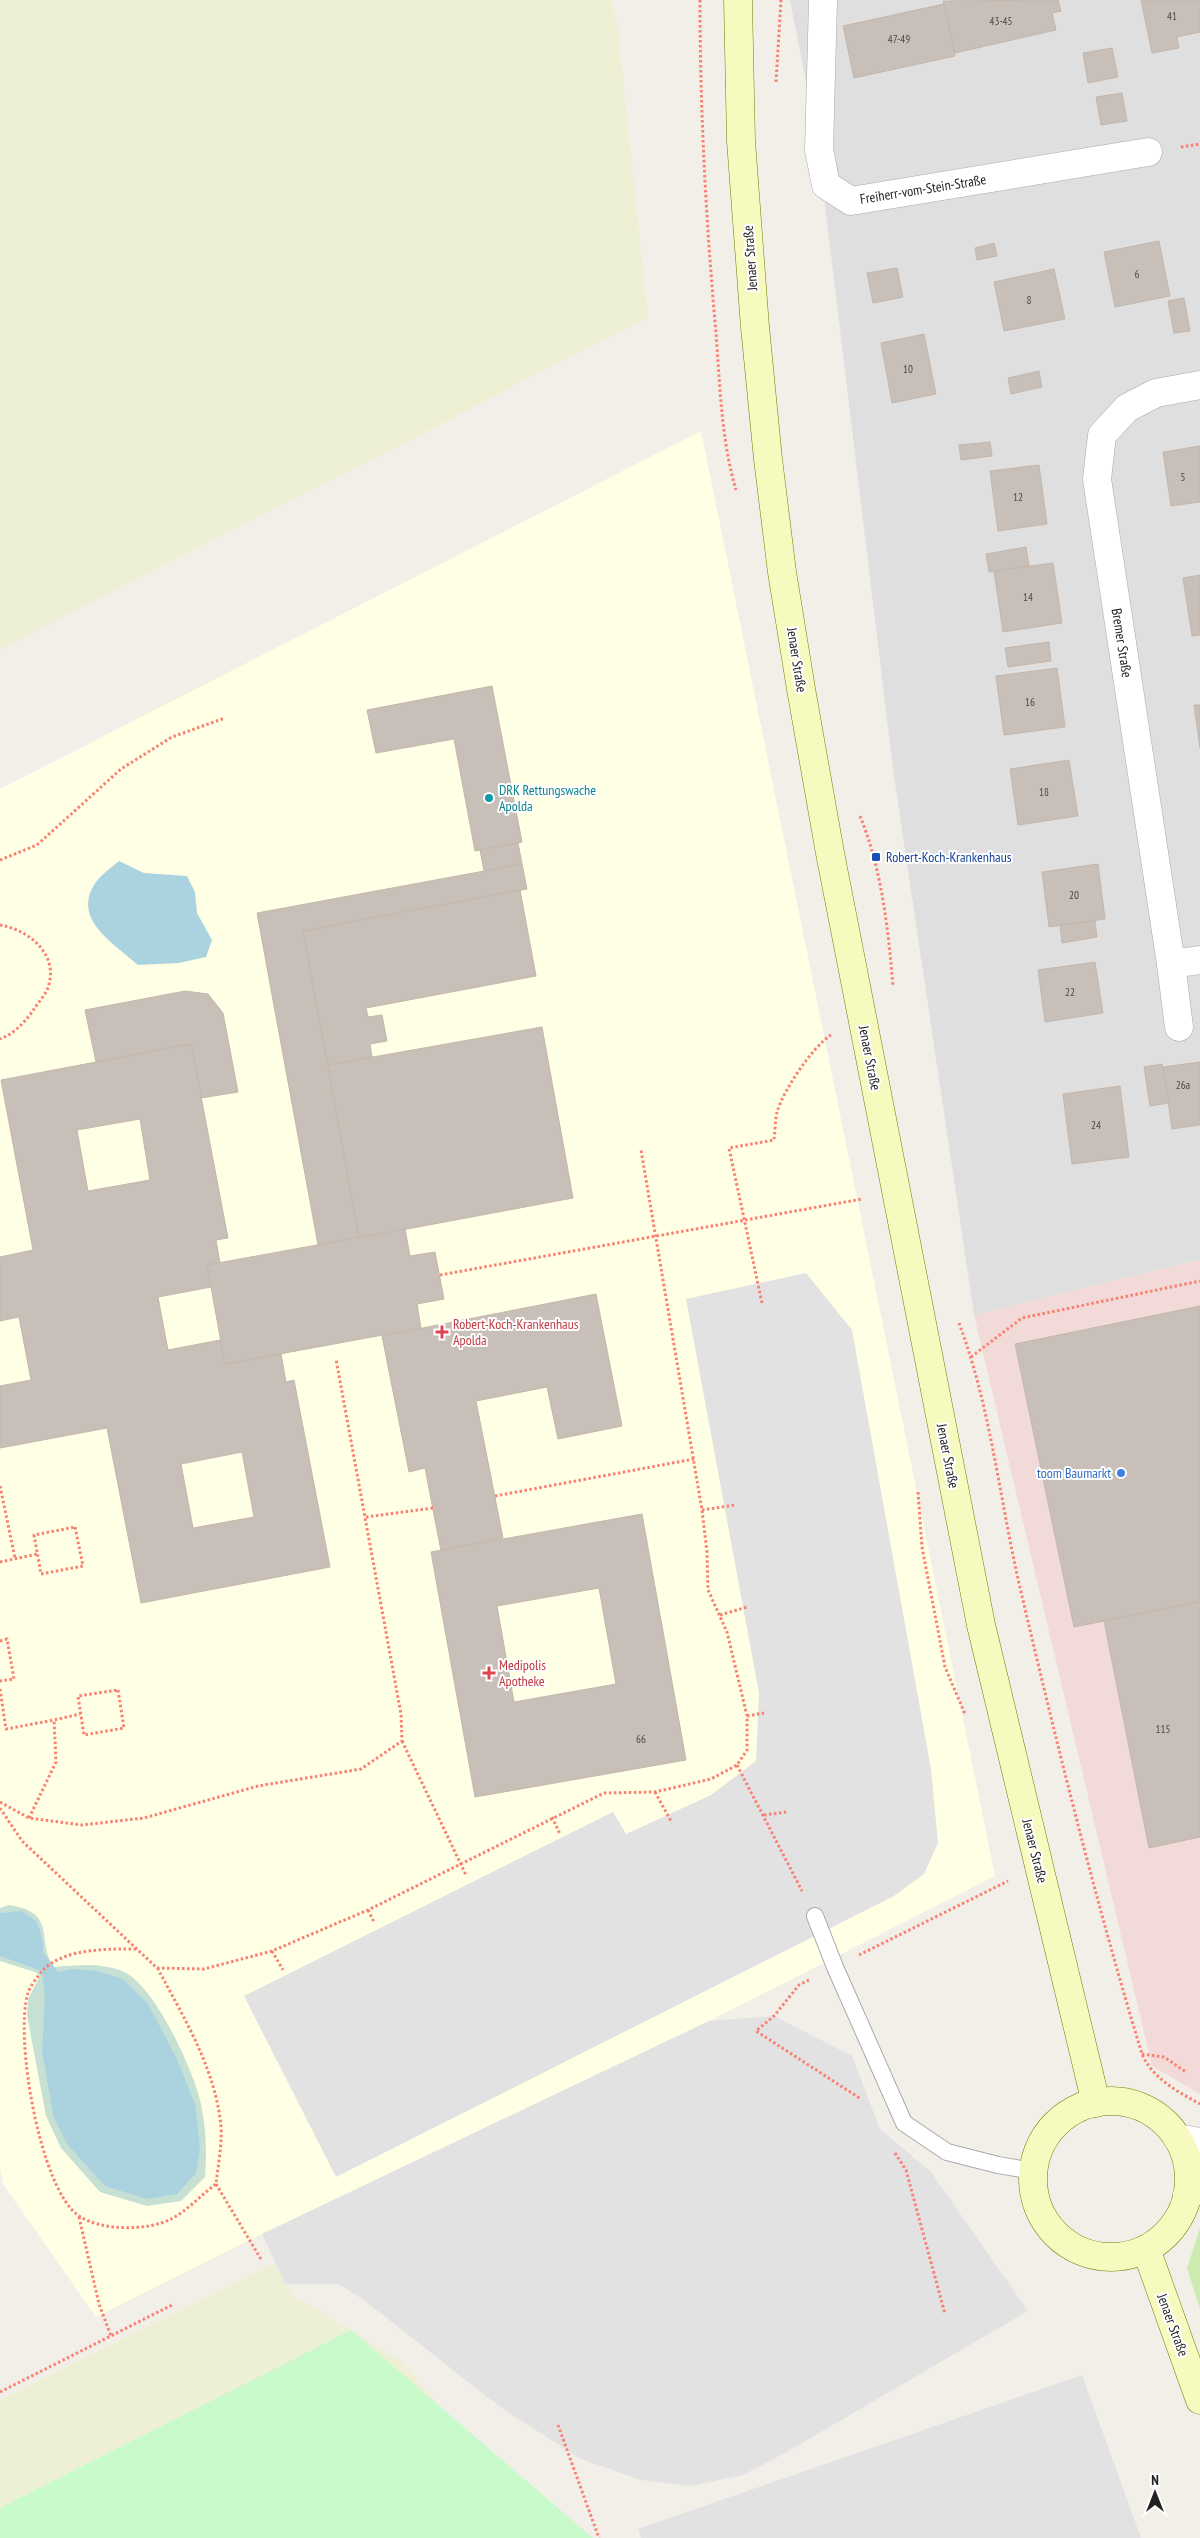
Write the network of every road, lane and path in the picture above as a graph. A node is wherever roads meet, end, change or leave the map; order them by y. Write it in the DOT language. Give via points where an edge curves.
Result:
graph roads {
  1 [pos="700,0"];
  2 [pos="738,0"];
  3 [pos="781,0"];
  4 [pos="823,0"];
  5 [pos="776,83"];
  6 [pos="1148,152"];
  7 [pos="1200,385"];
  8 [pos="737,496"];
  9 [pos="225,718"];
  10 [pos="859,815"];
  11 [pos="0,860"];
  12 [pos="0,925"];
  13 [pos="1200,960"];
  14 [pos="1171,964"];
  15 [pos="893,988"];
  16 [pos="1179,1027"];
  17 [pos="837,1032"];
  18 [pos="0,1039"];
  19 [pos="640,1150"];
  20 [pos="896,1192"];
  21 [pos="744,1220"];
  22 [pos="657,1236"];
  23 [pos="440,1275"];
  24 [pos="1200,1281"];
  25 [pos="762,1303"];
  26 [pos="958,1321"];
  27 [pos="972,1357"];
  28 [pos="336,1359"];
  29 [pos="694,1459"];
  30 [pos="0,1486"];
  31 [pos="918,1489"];
  32 [pos="495,1496"];
  33 [pos="735,1505"];
  34 [pos="433,1508"];
  35 [pos="702,1510"];
  36 [pos="366,1517"];
  37 [pos="37,1554"];
  38 [pos="15,1558"];
  39 [pos="0,1562"];
  40 [pos="747,1607"];
  41 [pos="720,1615"];
  42 [pos="0,1641"];
  43 [pos="0,1681"];
  44 [pos="0,1689"];
  45 [pos="764,1713"];
  46 [pos="80,1714"];
  47 [pos="747,1716"];
  48 [pos="54,1720"];
  49 [pos="968,1720"];
  50 [pos="402,1741"];
  51 [pos="737,1765"];
  52 [pos="655,1792"];
  53 [pos="0,1802"];
  54 [pos="0,1808"];
  55 [pos="786,1812"];
  56 [pos="764,1815"];
  57 [pos="552,1817"];
  58 [pos="29,1818"];
  59 [pos="672,1823"];
  60 [pos="560,1834"];
  61 [pos="460,1864"];
  62 [pos="466,1875"];
  63 [pos="1009,1880"];
  64 [pos="368,1910"];
  65 [pos="816,1916"];
  66 [pos="374,1922"];
  67 [pos="136,1949"];
  68 [pos="272,1951"];
  69 [pos="157,1968"];
  70 [pos="835,1968"];
  71 [pos="283,1970"];
  72 [pos="1142,2054"];
  73 [pos="1186,2072"];
  74 [pos="1096,2103"];
  75 [pos="1200,2104"];
  76 [pos="865,2106"];
  77 [pos="1188,2140"];
  78 [pos="891,2146"];
  79 [pos="1033,2171"];
  80 [pos="216,2184"];
  81 [pos="1194,2192"];
  82 [pos="79,2216"];
  83 [pos="1146,2249"];
  84 [pos="262,2261"];
  85 [pos="172,2305"];
  86 [pos="944,2314"];
  87 [pos="111,2336"];
  88 [pos="0,2392"];
  89 [pos="1200,2400"];
  90 [pos="558,2425"];
  91 [pos="599,2538"];
  1 -- 8 [label="path" via="711,279 725,433"];
  2 -- 20 [label="main road, Jenaer Straße" via="741,141 755,328 781,562 830,853"];
  3 -- 5 [label="path"];
  4 -- 6 [label="street, Freiherr-vom-Stein-Straße" via="819,150 826,185 851,201"];
  7 -- 14 [label="street, Bremer Straße" via="1156,393 1127,408 1102,435 1097,478"];
  9 -- 11 [label="path" via="172,737 121,769 37,845"];
  10 -- 15 [label="path" via="872,848 888,931"];
  12 -- 18 [label="path" via="14,927 31,936 45,951 50,974 47,990 29,1016 8,1036"];
  13 -- 14 [label="street"];
  14 -- 16 [label="street, Bremer Straße"];
  17 -- 21 [label="path" via="821,1041 797,1073 777,1111 774,1140 729,1148"];
  19 -- 22 [label="path"];
  20 -- 21 [label="path"];
  20 -- 74 [label="main road, Jenaer Straße" via="981,1625"];
  21 -- 22 [label="path"];
  21 -- 25 [label="path"];
  22 -- 23 [label="path"];
  22 -- 29 [label="path"];
  24 -- 27 [label="path" via="1022,1318"];
  26 -- 27 [label="path"];
  27 -- 72 [label="path" via="1021,1594 1110,1949"];
  28 -- 36 [label="path"];
  29 -- 32 [label="path"];
  29 -- 35 [label="path"];
  30 -- 38 [label="path"];
  31 -- 49 [label="path" via="922,1547 945,1667"];
  33 -- 35 [label="path"];
  34 -- 36 [label="path"];
  35 -- 41 [label="path" via="708,1590"];
  36 -- 50 [label="path" via="401,1714"];
  37 -- 37 [label="path" via="42,1574 83,1566 75,1527 34,1535"];
  37 -- 38 [label="path"];
  38 -- 39 [label="path"];
  40 -- 41 [label="path"];
  41 -- 47 [label="path"];
  42 -- 43 [label="path" via="7,1639 14,1679"];
  44 -- 48 [label="path" via="6,1729"];
  45 -- 47 [label="path"];
  46 -- 46 [label="path" via="84,1735 124,1728 118,1690 78,1696"];
  46 -- 48 [label="path"];
  47 -- 51 [label="path" via="747,1750"];
  48 -- 58 [label="path" via="56,1762"];
  50 -- 58 [label="path" via="361,1769 258,1786 144,1818 82,1825"];
  50 -- 61 [label="path"];
  51 -- 52 [label="path" via="710,1780"];
  51 -- 56 [label="path"];
  52 -- 57 [label="path" via="604,1793"];
  52 -- 59 [label="path"];
  53 -- 58 [label="path"];
  54 -- 67 [label="path" via="22,1841"];
  55 -- 56 [label="path"];
  56 -- 65 [label="path"];
  57 -- 60 [label="path"];
  57 -- 61 [label="path"];
  61 -- 62 [label="path"];
  61 -- 64 [label="path"];
  63 -- 70 [label="path"];
  64 -- 66 [label="path"];
  64 -- 68 [label="path"];
  65 -- 70 [label="lane"];
  67 -- 69 [label="path"];
  67 -- 82 [label="path" via="102,1949 74,1954 42,1971 28,1992 23,2028 40,2145 62,2195"];
  68 -- 69 [label="path" via="204,1969"];
  68 -- 71 [label="path"];
  69 -- 80 [label="path" via="191,2031 213,2082 221,2128"];
  70 -- 76 [label="path" via="798,1985 774,2016 756,2031 860,2099"];
  70 -- 79 [label="lane" via="904,2123 947,2152"];
  72 -- 73 [label="path" via="1164,2057"];
  72 -- 75 [label="path" via="1148,2068 1163,2081"];
  74 -- 77 [label="main road" via="1130,2103 1162,2120"];
  74 -- 79 [label="main road" via="1076,2110 1053,2128 1037,2152"];
  77 -- 81 [label="main road" via="1184,2151"];
  78 -- 86 [label="path" via="906,2170"];
  79 -- 83 [label="main road" via="1033,2191 1039,2211 1050,2229 1065,2243 1083,2253 1104,2258"];
  80 -- 82 [label="path" via="171,2219 142,2228 108,2226"];
  80 -- 84 [label="path"];
  81 -- 83 [label="main road" via="1170,2230"];
  82 -- 87 [label="path" via="99,2304"];
  83 -- 89 [label="main road, Jenaer Straße"];
  85 -- 87 [label="path"];
  87 -- 88 [label="path"];
  90 -- 91 [label="path"];
}
